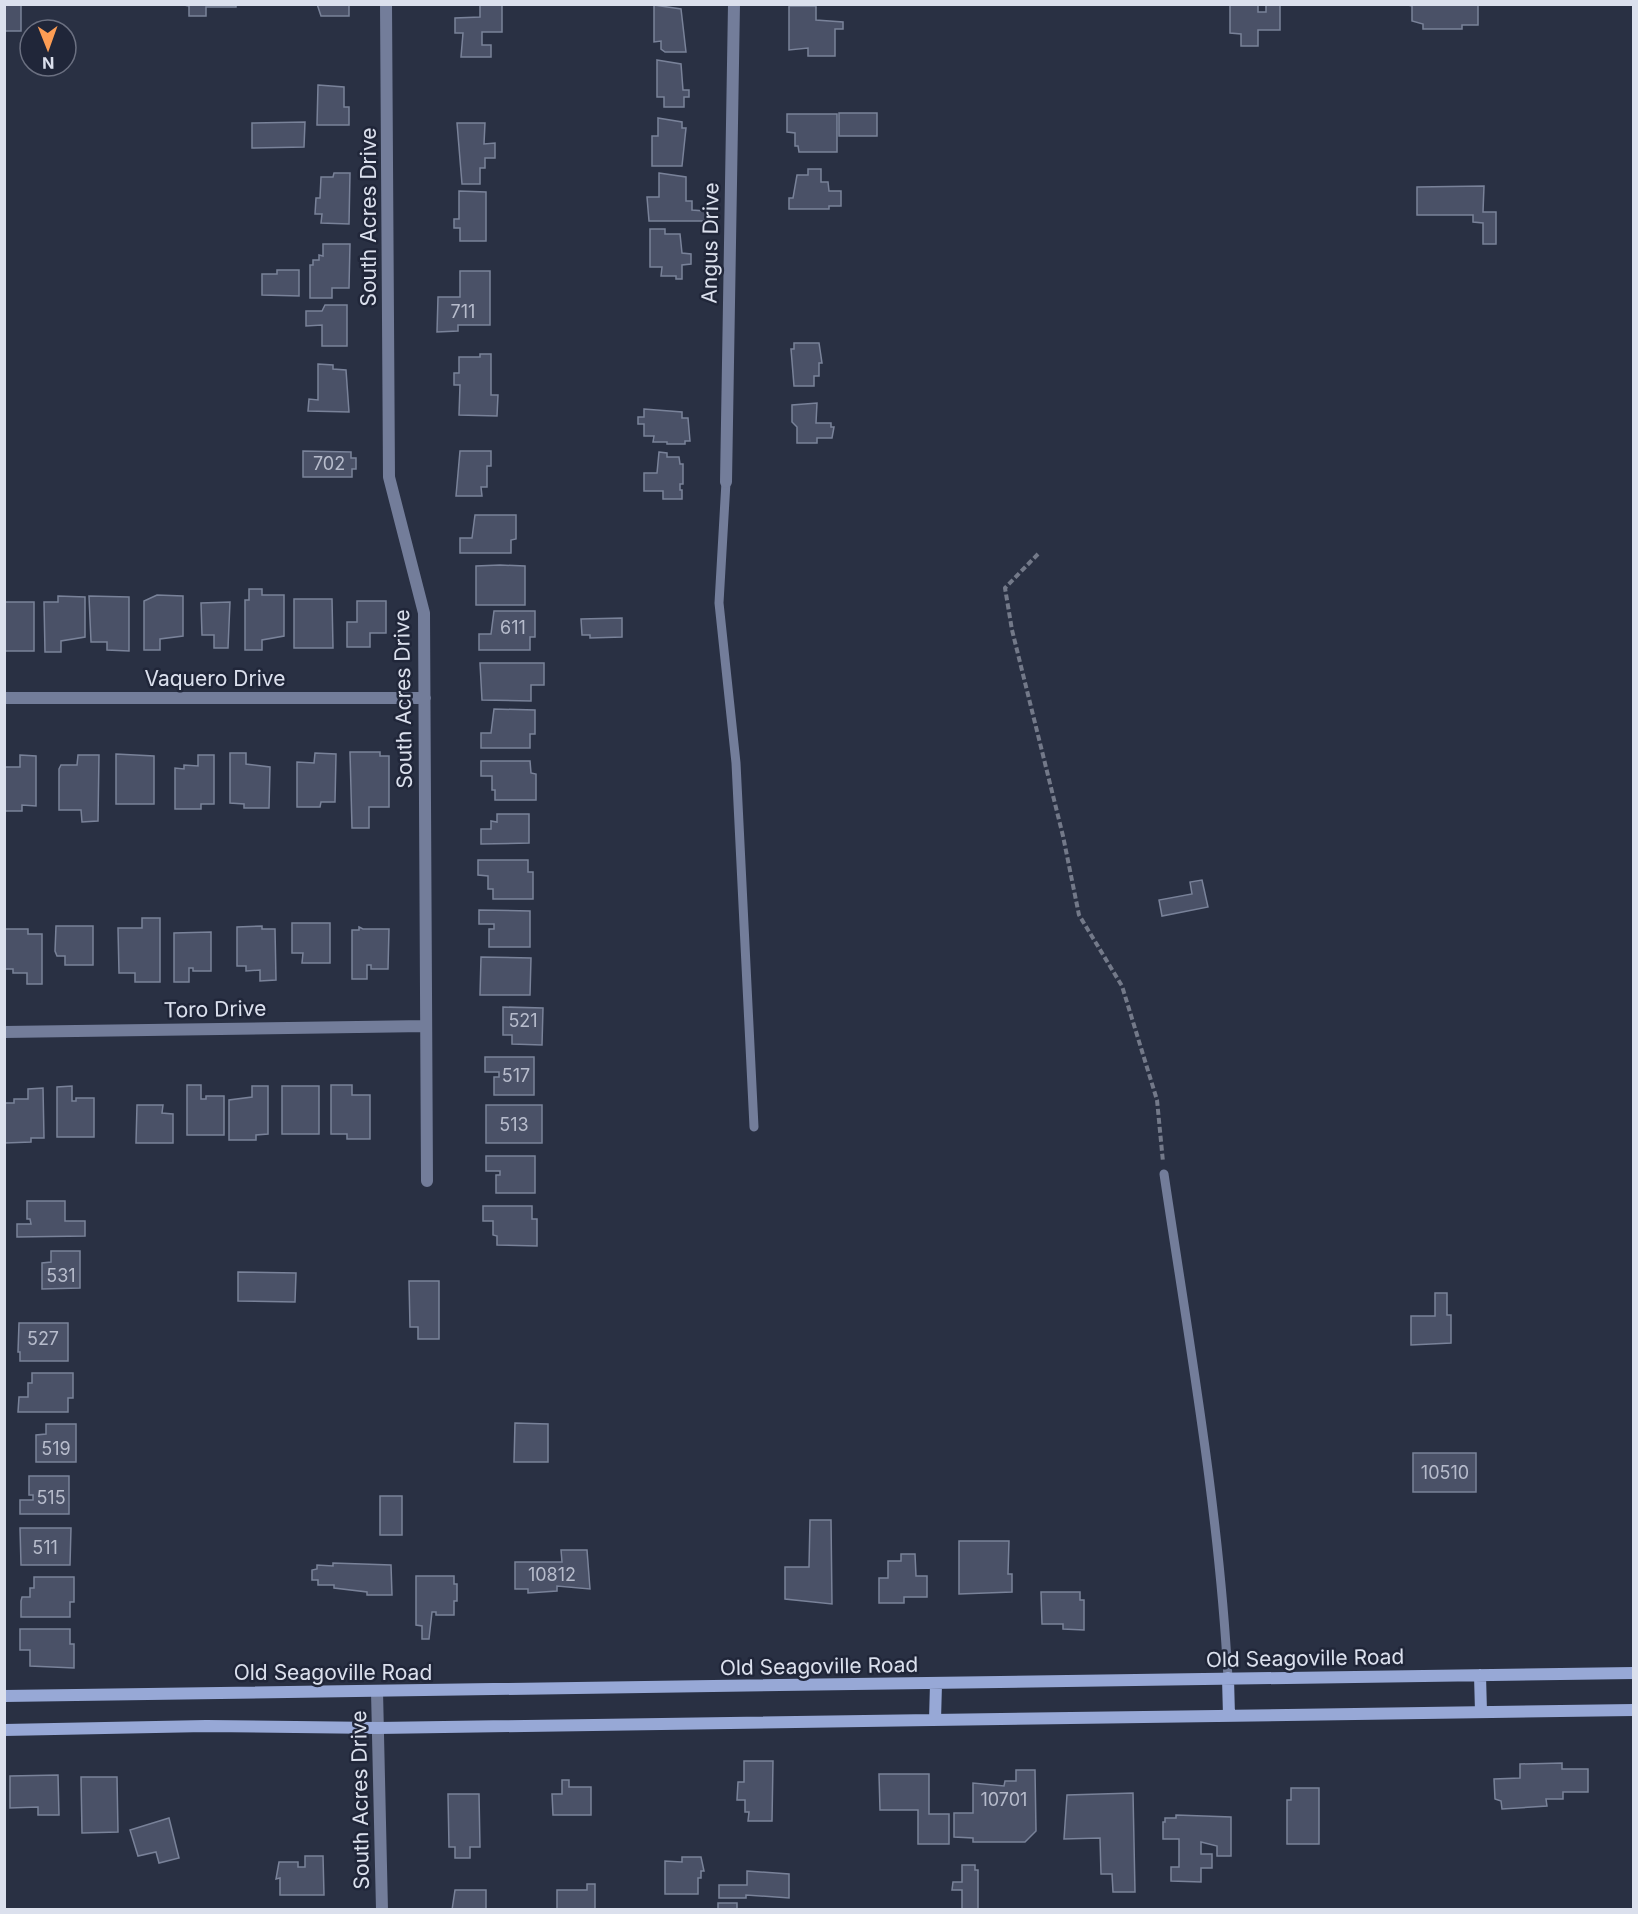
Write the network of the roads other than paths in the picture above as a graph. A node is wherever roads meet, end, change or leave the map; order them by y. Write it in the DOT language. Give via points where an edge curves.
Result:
graph roads {
  1 [pos="386,4"];
  2 [pos="734,4"];
  3 [pos="726,482"];
  4 [pos="4,698"];
  5 [pos="425,698"];
  6 [pos="426,1026"];
  7 [pos="4,1032"];
  8 [pos="754,1127"];
  9 [pos="1164,1174"];
  10 [pos="427,1181"];
  11 [pos="1634,1673"];
  12 [pos="1480,1675"];
  13 [pos="1228,1678"];
  14 [pos="936,1684"];
  15 [pos="377,1691"];
  16 [pos="4,1696"];
  17 [pos="1634,1710"];
  18 [pos="1481,1712"];
  19 [pos="1228,1716"];
  20 [pos="935,1720"];
  21 [pos="378,1728"];
  22 [pos="4,1730"];
  23 [pos="382,1910"];
  1 -- 5 [label="street, South Acres Drive" via="389,477 424,613"];
  2 -- 3 [label="street, Angus Drive"];
  3 -- 8 [label="lane" via="719,603 736,763"];
  4 -- 5 [label="street, Vaquero Drive"];
  5 -- 6 [label="street, South Acres Drive"];
  6 -- 7 [label="street, Toro Drive"];
  6 -- 10 [label="street, South Acres Drive"];
  9 -- 13 [label="lane" via="1215,1523"];
  11 -- 12 [label="main road, Old Seagoville Road"];
  12 -- 13 [label="main road, Old Seagoville Road"];
  12 -- 18 [label="main road"];
  13 -- 14 [label="main road, Old Seagoville Road"];
  13 -- 19 [label="main road"];
  14 -- 15 [label="main road, Old Seagoville Road"];
  14 -- 20 [label="main road"];
  15 -- 16 [label="main road, Old Seagoville Road"];
  15 -- 21 [label="street, South Acres Drive"];
  17 -- 18 [label="main road"];
  18 -- 19 [label="main road"];
  19 -- 20 [label="main road"];
  20 -- 21 [label="main road"];
  21 -- 22 [label="main road"];
  21 -- 23 [label="street, South Acres Drive"];
}
